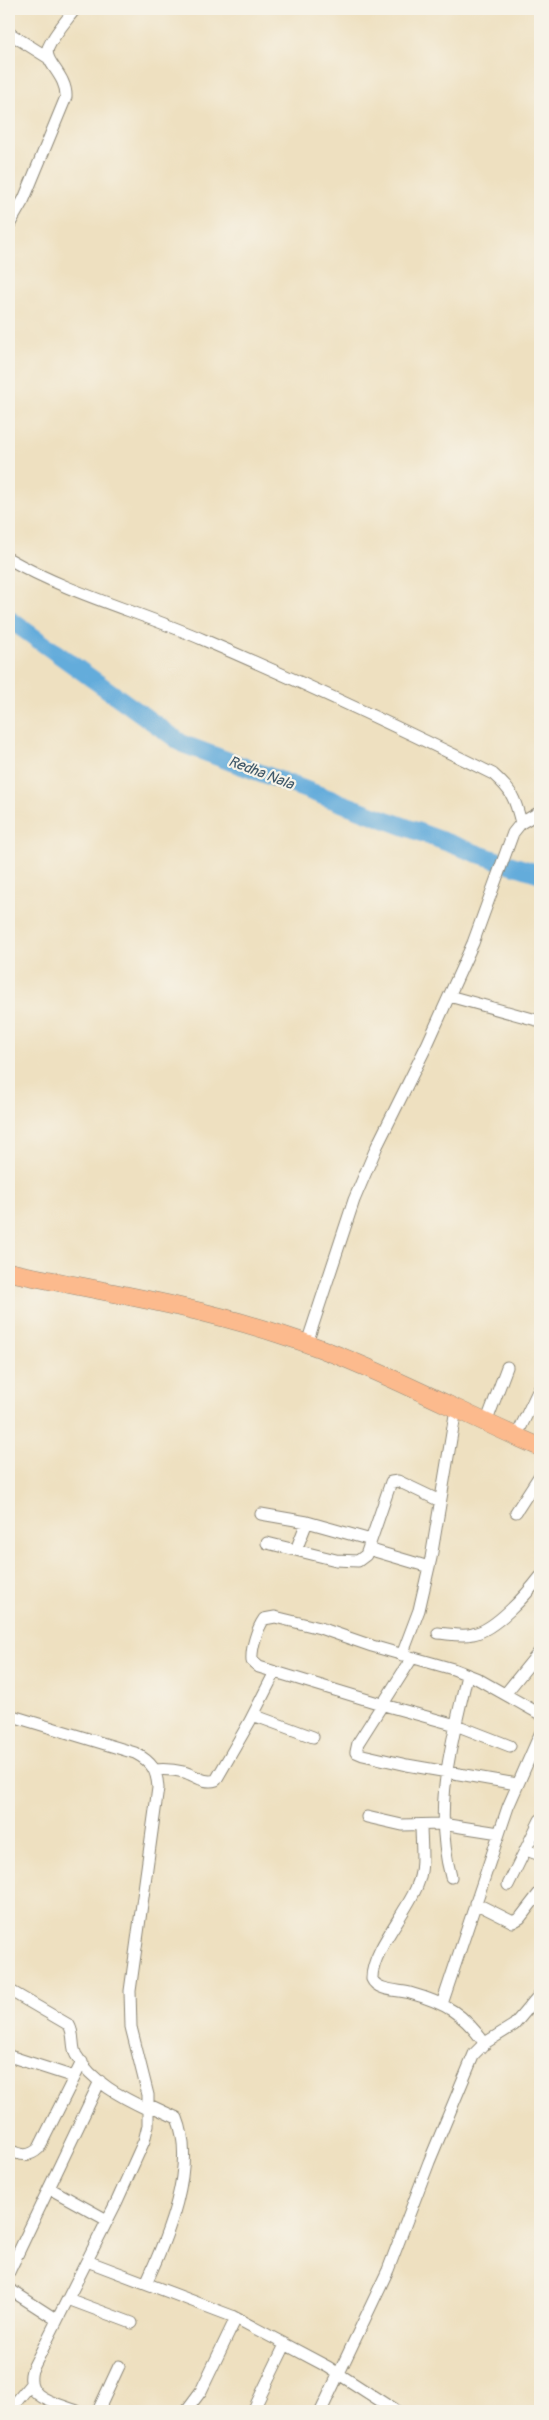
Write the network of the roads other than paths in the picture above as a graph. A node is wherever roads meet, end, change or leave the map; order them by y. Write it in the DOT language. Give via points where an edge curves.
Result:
graph roads {
  1 [pos="75,9"];
  2 [pos="9,33"];
  3 [pos="47,57"];
  4 [pos="9,224"];
  5 [pos="9,559"];
  6 [pos="540,812"];
  7 [pos="521,823"];
  8 [pos="449,996"];
  9 [pos="540,1021"];
  10 [pos="9,1272"];
  11 [pos="307,1343"];
  12 [pos="507,1367"];
  13 [pos="540,1387"];
  14 [pos="456,1409"];
  15 [pos="486,1423"];
  16 [pos="516,1437"];
  17 [pos="540,1447"];
  18 [pos="540,1475"];
  19 [pos="440,1501"];
  20 [pos="516,1512"];
  21 [pos="260,1514"];
  22 [pos="307,1522"];
  23 [pos="267,1544"];
  24 [pos="369,1544"];
  25 [pos="296,1550"];
  26 [pos="429,1567"];
  27 [pos="540,1577"];
  28 [pos="438,1633"];
  29 [pos="540,1651"];
  30 [pos="407,1656"];
  31 [pos="275,1672"];
  32 [pos="467,1675"];
  33 [pos="506,1693"];
  34 [pos="382,1705"];
  35 [pos="254,1714"];
  36 [pos="540,1714"];
  37 [pos="9,1715"];
  38 [pos="456,1725"];
  39 [pos="540,1734"];
  40 [pos="313,1737"];
  41 [pos="510,1746"];
  42 [pos="155,1770"];
  43 [pos="446,1772"];
  44 [pos="517,1784"];
  45 [pos="367,1817"];
  46 [pos="540,1820"];
  47 [pos="442,1824"];
  48 [pos="420,1825"];
  49 [pos="499,1833"];
  50 [pos="526,1850"];
  51 [pos="540,1856"];
  52 [pos="452,1877"];
  53 [pos="508,1884"];
  54 [pos="540,1892"];
  55 [pos="475,1903"];
  56 [pos="9,1990"];
  57 [pos="540,1994"];
  58 [pos="442,2004"];
  59 [pos="485,2044"];
  60 [pos="9,2056"];
  61 [pos="82,2062"];
  62 [pos="74,2077"];
  63 [pos="100,2081"];
  64 [pos="149,2108"];
  65 [pos="9,2150"];
  66 [pos="49,2188"];
  67 [pos="107,2220"];
  68 [pos="87,2260"];
  69 [pos="9,2272"];
  70 [pos="146,2283"];
  71 [pos="9,2289"];
  72 [pos="68,2299"];
  73 [pos="236,2318"];
  74 [pos="57,2320"];
  75 [pos="132,2323"];
  76 [pos="285,2345"];
  77 [pos="119,2366"];
  78 [pos="339,2374"];
  79 [pos="30,2385"];
  80 [pos="70,2410"];
  81 [pos="9,2411"];
  82 [pos="98,2411"];
  83 [pos="186,2411"];
  84 [pos="253,2411"];
  85 [pos="321,2411"];
  86 [pos="396,2411"];
  1 -- 3 [label="street" via="48,47"];
  2 -- 3 [label="street"];
  3 -- 4 [label="street" via="65,83 66,97 24,199"];
  5 -- 7 [label="street" via="49,579 234,653 493,774 510,789"];
  6 -- 7 [label="street"];
  7 -- 8 [label="street" via="513,833 473,944"];
  8 -- 9 [label="street"];
  8 -- 11 [label="street" via="358,1191"];
  10 -- 11 [label="highway" via="221,1318"];
  11 -- 14 [label="highway"];
  12 -- 15 [label="street"];
  13 -- 16 [label="street"];
  14 -- 15 [label="highway"];
  14 -- 19 [label="street"];
  15 -- 16 [label="highway"];
  16 -- 17 [label="highway"];
  18 -- 20 [label="street"];
  19 -- 24 [label="street" via="398,1481 391,1482"];
  19 -- 26 [label="street"];
  21 -- 22 [label="street"];
  22 -- 24 [label="street"];
  22 -- 25 [label="street"];
  23 -- 25 [label="street"];
  24 -- 25 [label="street" via="363,1559 350,1562"];
  24 -- 26 [label="street"];
  26 -- 30 [label="street"];
  27 -- 28 [label="street" via="489,1628 463,1636"];
  29 -- 33 [label="street"];
  30 -- 31 [label="street" via="320,1628 268,1617 260,1625 252,1660 259,1667"];
  30 -- 32 [label="street"];
  30 -- 34 [label="street"];
  31 -- 34 [label="street"];
  31 -- 35 [label="street"];
  32 -- 33 [label="street"];
  32 -- 38 [label="street"];
  33 -- 36 [label="street"];
  34 -- 38 [label="street"];
  34 -- 43 [label="street" via="358,1743 356,1752"];
  35 -- 40 [label="street"];
  35 -- 42 [label="street" via="216,1780 205,1781 174,1770"];
  37 -- 42 [label="street" via="135,1753 147,1759"];
  38 -- 41 [label="street"];
  38 -- 43 [label="street"];
  39 -- 44 [label="street"];
  42 -- 64 [label="street" via="158,1788 130,1991 131,2027"];
  43 -- 44 [label="street"];
  43 -- 47 [label="street"];
  44 -- 49 [label="street"];
  45 -- 48 [label="street" via="402,1825"];
  46 -- 50 [label="street"];
  47 -- 48 [label="street"];
  47 -- 49 [label="street"];
  47 -- 52 [label="street" via="445,1855"];
  48 -- 58 [label="street" via="420,1877 412,1898 386,1942 372,1979 378,1986"];
  49 -- 55 [label="street"];
  50 -- 51 [label="street"];
  50 -- 53 [label="street"];
  54 -- 55 [label="street" via="520,1918 513,1922"];
  55 -- 58 [label="street"];
  56 -- 61 [label="street" via="69,2025 74,2050"];
  57 -- 59 [label="street" via="514,2026"];
  58 -- 59 [label="street" via="467,2020"];
  59 -- 78 [label="street" via="471,2062 388,2270"];
  60 -- 62 [label="street"];
  61 -- 62 [label="street"];
  61 -- 63 [label="street"];
  62 -- 65 [label="street" via="39,2148 30,2155"];
  63 -- 64 [label="street" via="122,2098"];
  63 -- 66 [label="street"];
  64 -- 67 [label="street" via="144,2141"];
  64 -- 70 [label="street" via="177,2118 181,2130 183,2171 167,2232"];
  66 -- 67 [label="street"];
  66 -- 69 [label="street"];
  67 -- 68 [label="street"];
  68 -- 70 [label="street"];
  68 -- 72 [label="street"];
  70 -- 73 [label="street"];
  71 -- 74 [label="street"];
  72 -- 74 [label="street"];
  72 -- 75 [label="street"];
  73 -- 76 [label="street"];
  73 -- 83 [label="street" via="202,2391"];
  74 -- 79 [label="street" via="32,2370"];
  76 -- 78 [label="street"];
  76 -- 84 [label="street"];
  77 -- 82 [label="street"];
  78 -- 85 [label="street"];
  78 -- 86 [label="street"];
  79 -- 80 [label="street" via="37,2394"];
  79 -- 81 [label="street"];
}
